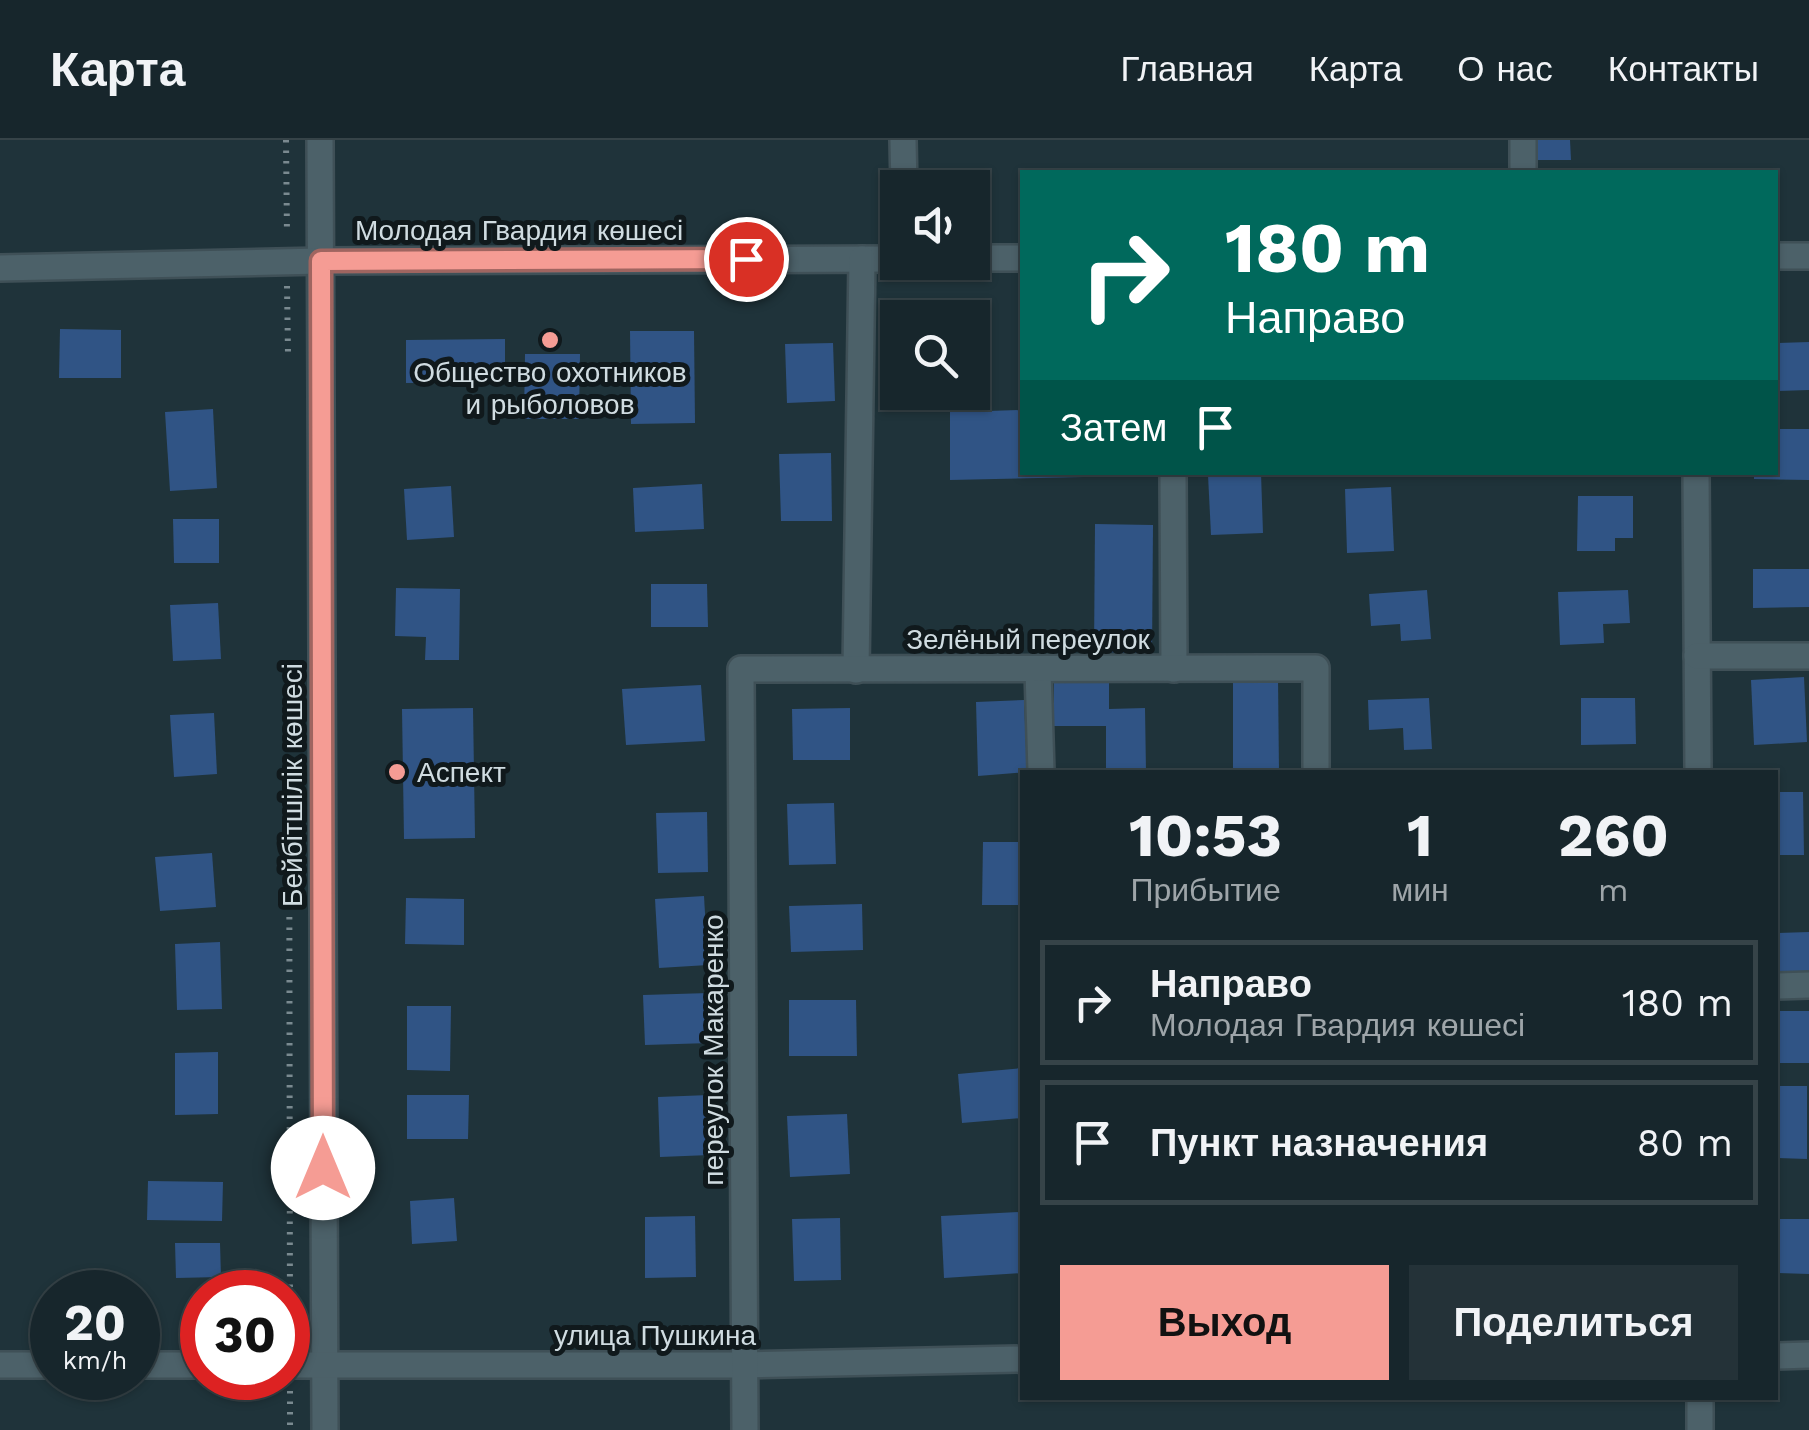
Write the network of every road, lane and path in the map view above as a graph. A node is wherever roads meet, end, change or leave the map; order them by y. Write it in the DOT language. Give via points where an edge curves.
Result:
graph roads {
  1 [pos="286,140"];
  2 [pos="320,140"];
  3 [pos="902,140"];
  4 [pos="1523,140"];
  5 [pos="903,170"];
  6 [pos="1523,170"];
  7 [pos="1778,256"];
  8 [pos="1809,256"];
  9 [pos="990,258"];
  10 [pos="1020,258"];
  11 [pos="862,259"];
  12 [pos="880,259"];
  13 [pos="321,261"];
  14 [pos="287,262"];
  15 [pos="0,268"];
  16 [pos="288,360"];
  17 [pos="1173,475"];
  18 [pos="1696,475"];
  19 [pos="1697,656"];
  20 [pos="1809,656"];
  21 [pos="741,669"];
  22 [pos="1174,669"];
  23 [pos="856,670"];
  24 [pos="1038,670"];
  25 [pos="289,678"];
  26 [pos="1041,770"];
  27 [pos="1316,770"];
  28 [pos="1698,770"];
  29 [pos="1809,985"];
  30 [pos="1778,986"];
  31 [pos="289,1270"];
  32 [pos="1809,1355"];
  33 [pos="1778,1356"];
  34 [pos="1020,1359"];
  35 [pos="0,1364"];
  36 [pos="310,1364"];
  37 [pos="324,1364"];
  38 [pos="30,1365"];
  39 [pos="744,1366"];
  40 [pos="290,1400"];
  41 [pos="1700,1400"];
  42 [pos="290,1430"];
  43 [pos="325,1430"];
  44 [pos="746,1430"];
  45 [pos="1700,1430"];
  1 -- 14 [label="path"];
  2 -- 13 [label="street, Бейбітшілік көшесі"];
  3 -- 5 [label="street"];
  4 -- 6 [label="street"];
  7 -- 8 [label="street"];
  9 -- 10 [label="street"];
  11 -- 12 [label="street, Молодая Гвардия көшесі"];
  11 -- 13 [label="street, Молодая Гвардия көшесі"];
  11 -- 23 [label="street"];
  13 -- 14 [label="street, Молодая Гвардия көшесі"];
  13 -- 37 [label="street, Бейбітшілік көшесі"];
  14 -- 15 [label="street, Молодая Гвардия көшесі"];
  14 -- 16 [label="path"];
  17 -- 22 [label="street"];
  18 -- 19 [label="street"];
  19 -- 20 [label="street"];
  19 -- 28 [label="street"];
  21 -- 23 [label="street, Зелёный переулок"];
  21 -- 39 [label="street, переулок Макаренко"];
  22 -- 24 [label="street, Зелёный переулок"];
  22 -- 27 [label="street, Зелёный переулок" via="1316,668"];
  23 -- 24 [label="street, Зелёный переулок"];
  24 -- 26 [label="street"];
  25 -- 31 [label="path"];
  29 -- 30 [label="street"];
  32 -- 33 [label="street"];
  34 -- 39 [label="street, улица Пушкина"];
  35 -- 38 [label="street"];
  36 -- 37 [label="street, улица Пушкина"];
  37 -- 39 [label="street, улица Пушкина"];
  37 -- 43 [label="street, Бейбітшілік көшесі"];
  39 -- 44 [label="street, переулок Макаренко"];
  40 -- 42 [label="path"];
  41 -- 45 [label="street"];
}
